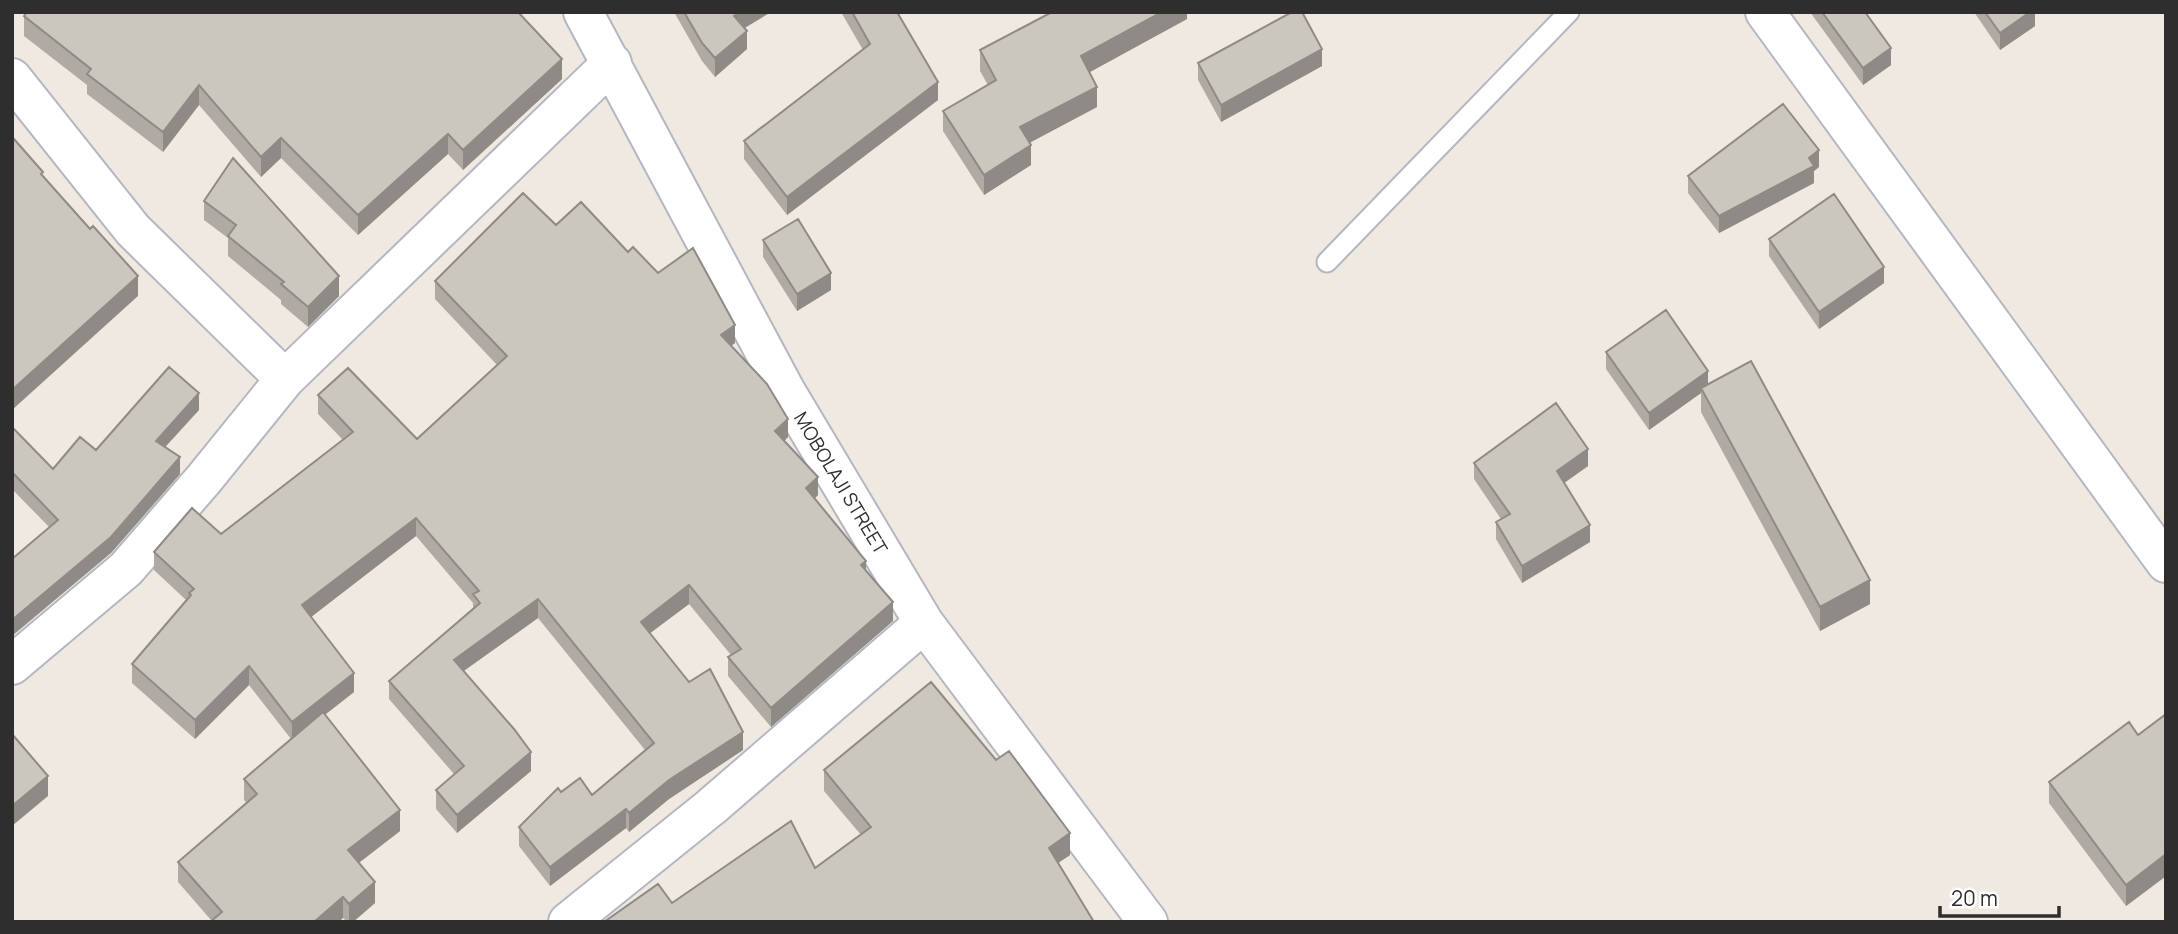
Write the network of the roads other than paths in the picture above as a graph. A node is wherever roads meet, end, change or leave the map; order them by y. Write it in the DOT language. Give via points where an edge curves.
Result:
graph roads {
  1 [pos="583,12"];
  2 [pos="1569,12"];
  3 [pos="1765,12"];
  4 [pos="611,63"];
  5 [pos="12,78"];
  6 [pos="1328,262"];
  7 [pos="285,379"];
  8 [pos="2166,563"];
  9 [pos="924,623"];
  10 [pos="12,665"];
  11 [pos="568,922"];
  12 [pos="1148,922"];
  1 -- 4 [label="street, MOBOLAJI STREET"];
  2 -- 6 [label="lane"];
  3 -- 8 [label="street"];
  4 -- 7 [label="street"];
  4 -- 9 [label="street, MOBOLAJI STREET" via="785,390"];
  5 -- 7 [label="street" via="132,230"];
  7 -- 10 [label="street" via="125,569"];
  9 -- 11 [label="street" via="711,807"];
  9 -- 12 [label="street, MOBOLAJI STREET"];
}
